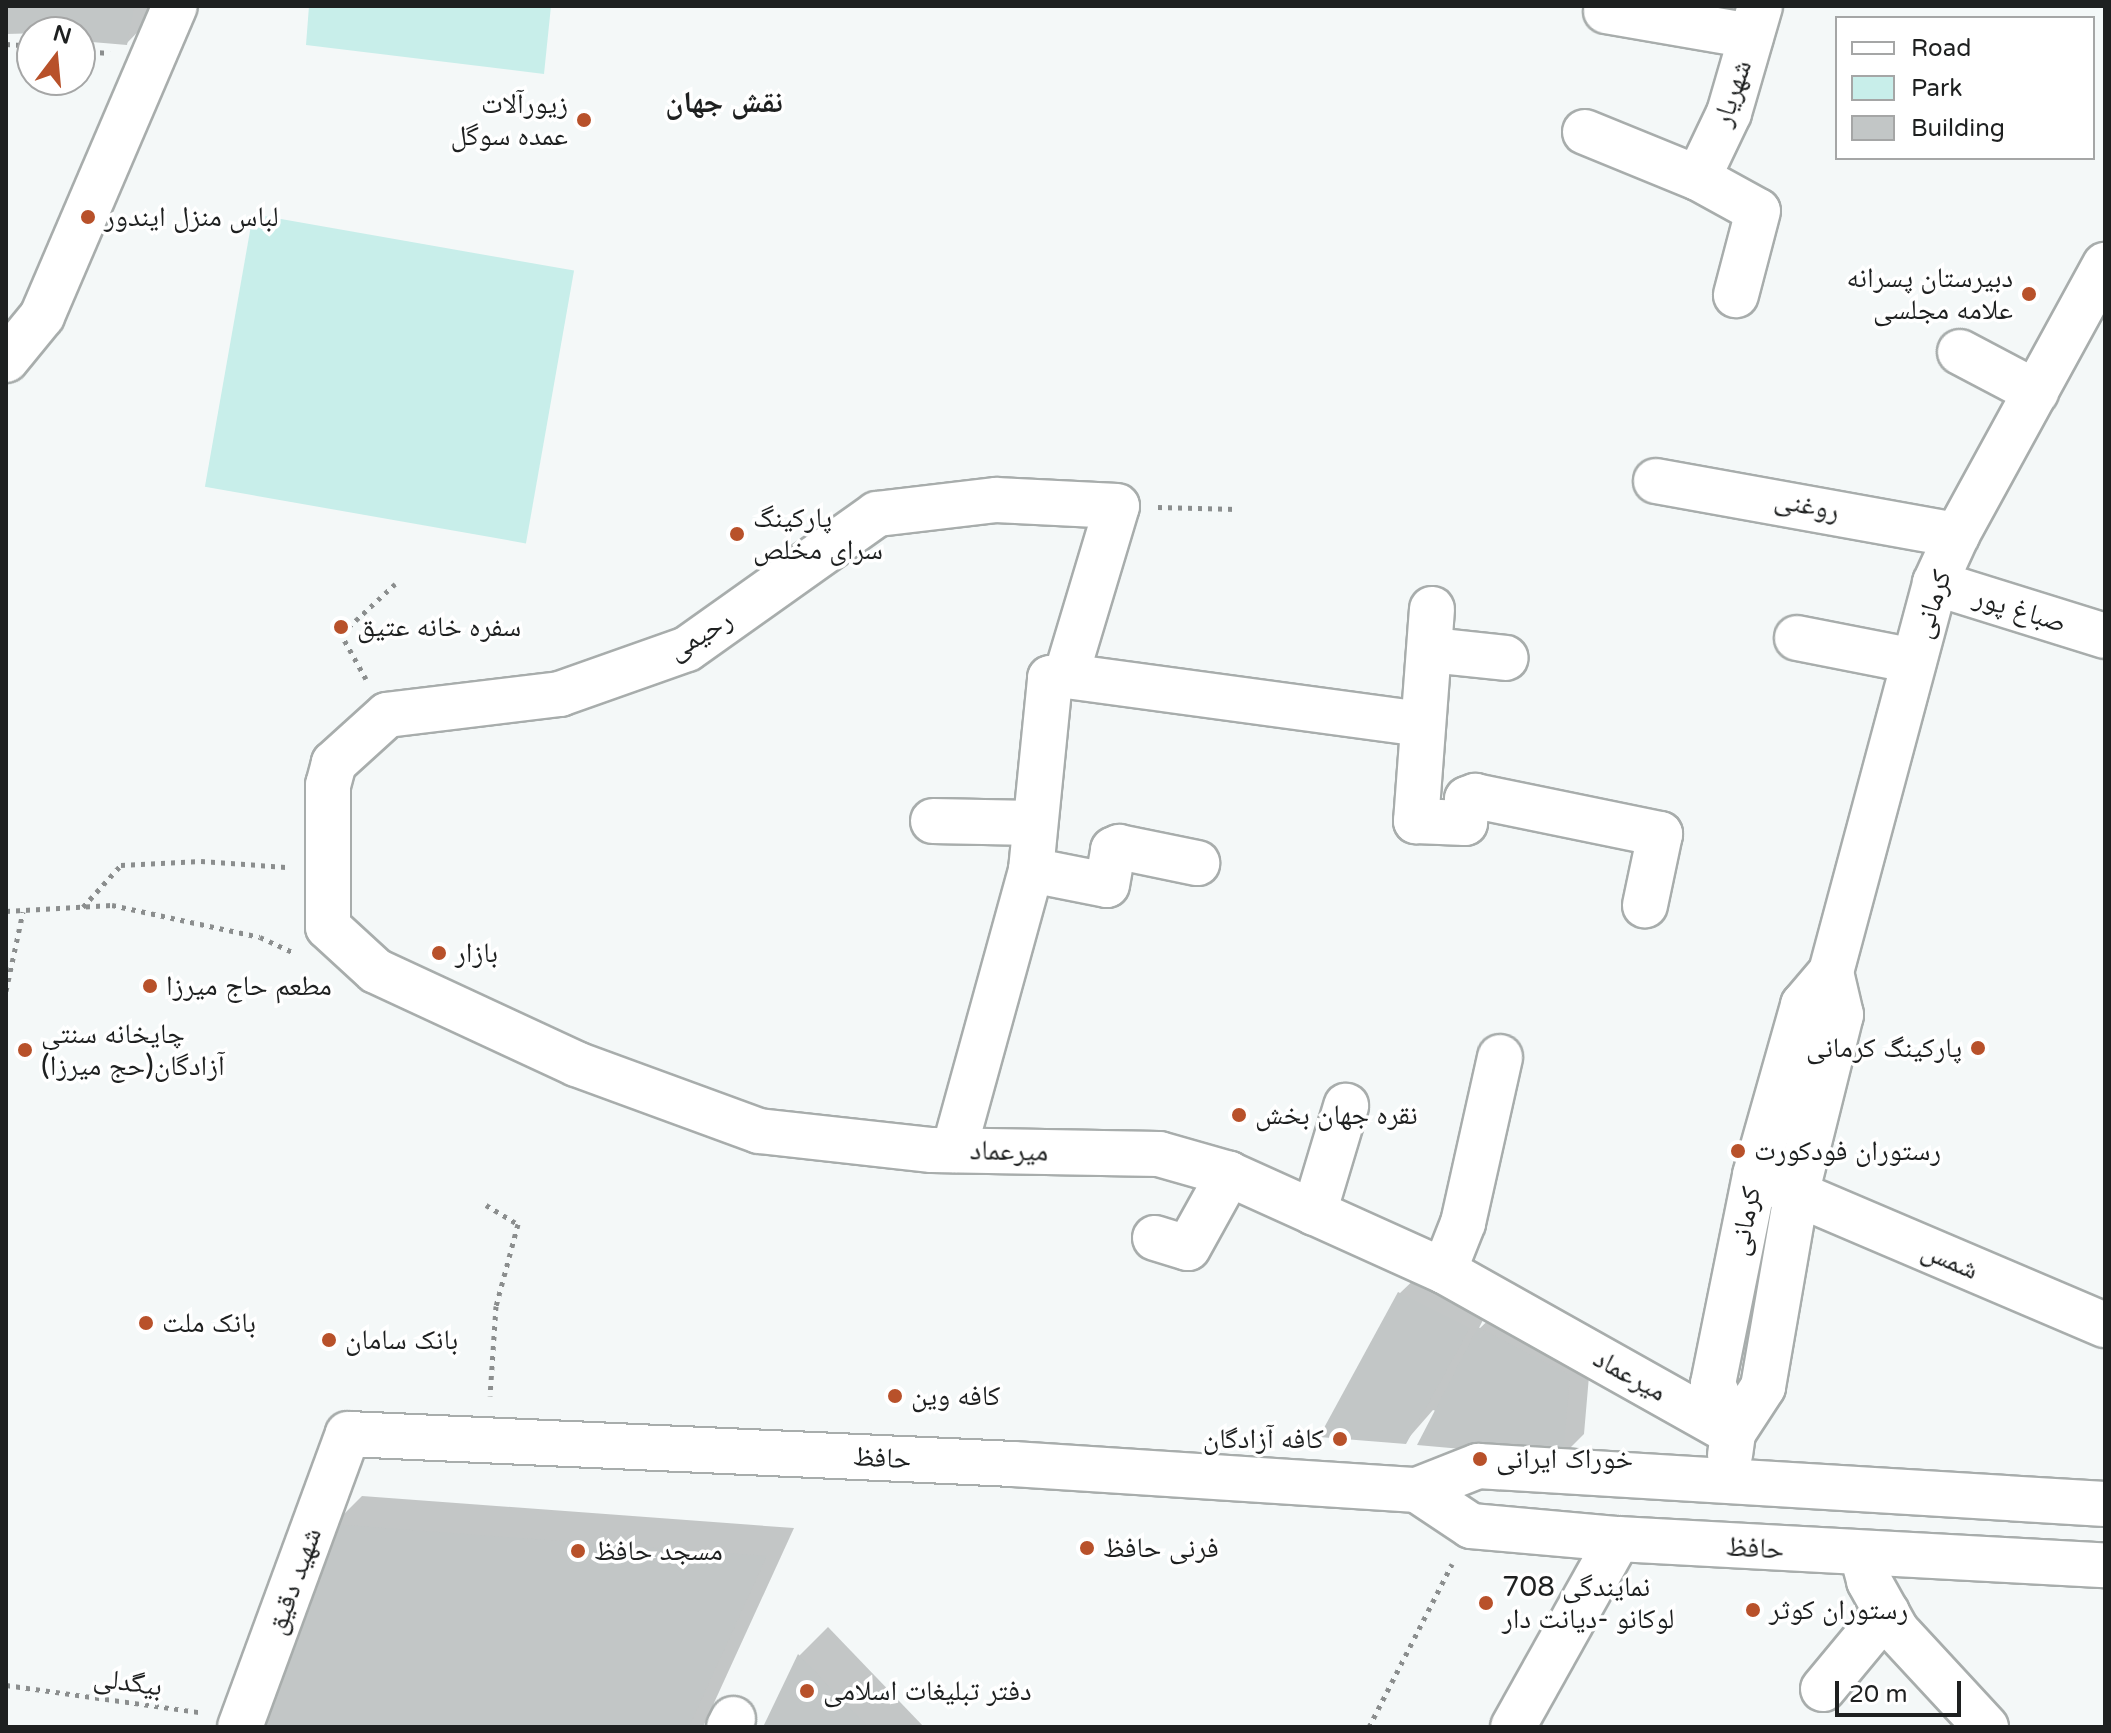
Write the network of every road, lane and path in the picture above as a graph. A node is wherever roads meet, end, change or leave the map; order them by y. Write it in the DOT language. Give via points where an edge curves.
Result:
graph roads {
  1 [pos="175,6"];
  2 [pos="1606,11"];
  3 [pos="1756,21"];
  4 [pos="1585,132"];
  5 [pos="1698,178"];
  6 [pos="2105,265"];
  7 [pos="1736,295"];
  8 [pos="2087,343"];
  9 [pos="1960,352"];
  10 [pos="6,360"];
  11 [pos="2036,392"];
  12 [pos="1656,481"];
  13 [pos="1117,506"];
  14 [pos="1237,509"];
  15 [pos="1957,535"];
  16 [pos="1935,583"];
  17 [pos="395,584"];
  18 [pos="2105,636"];
  19 [pos="1797,638"];
  20 [pos="1506,658"];
  21 [pos="1914,661"];
  22 [pos="1066,676"];
  23 [pos="387,715"];
  24 [pos="1422,724"];
  25 [pos="933,821"];
  26 [pos="1034,823"];
  27 [pos="1197,863"];
  28 [pos="331,868"];
  29 [pos="1031,870"];
  30 [pos="1645,905"];
  31 [pos="83,907"];
  32 [pos="6,911"];
  33 [pos="23,912"];
  34 [pos="305,958"];
  35 [pos="1831,972"];
  36 [pos="6,991"];
  37 [pos="1500,1057"];
  38 [pos="1346,1106"];
  39 [pos="954,1150"];
  40 [pos="1229,1174"];
  41 [pos="1755,1175"];
  42 [pos="1796,1195"];
  43 [pos="486,1205"];
  44 [pos="1314,1213"];
  45 [pos="1155,1238"];
  46 [pos="1444,1271"];
  47 [pos="2105,1325"];
  48 [pos="1733,1433"];
  49 [pos="348,1434"];
  50 [pos="479,1440"];
  51 [pos="1727,1483"];
  52 [pos="1417,1490"];
  53 [pos="2105,1504"];
  54 [pos="1471,1526"];
  55 [pos="1618,1539"];
  56 [pos="1862,1554"];
  57 [pos="2105,1565"];
  58 [pos="1887,1612"];
  59 [pos="6,1685"];
  60 [pos="1823,1689"];
  61 [pos="242,1723"];
  62 [pos="1982,1726"];
  63 [pos="1369,1727"];
  64 [pos="1513,1727"];
  1 -- 10 [label="street" via="42,316"];
  2 -- 3 [label="street"];
  3 -- 5 [label="street, شهریار" via="1729,113"];
  4 -- 5 [label="street"];
  5 -- 7 [label="street" via="1758,211"];
  6 -- 8 [label="street, کرمانی"];
  8 -- 11 [label="street, کرمانی"];
  9 -- 11 [label="street"];
  11 -- 15 [label="street, کرمانی"];
  12 -- 15 [label="street, روغنی"];
  13 -- 14 [label="path"];
  13 -- 22 [label="street"];
  13 -- 23 [label="street, رحیمی" via="996,500 877,514 687,649 560,694"];
  15 -- 16 [label="street, کرمانی"];
  16 -- 18 [label="street, صباغ پور"];
  16 -- 21 [label="street, کرمانی"];
  17 -- 23 [label="path" via="341,634"];
  19 -- 21 [label="street"];
  20 -- 24 [label="street" via="1432,630"];
  21 -- 35 [label="street, کرمانی"];
  22 -- 24 [label="street"];
  22 -- 26 [label="street" via="1045,684"];
  23 -- 28 [label="street" via="334,763 328,785"];
  24 -- 30 [label="street" via="1416,821 1465,823 1467,799 1475,796 1660,834"];
  25 -- 26 [label="street"];
  26 -- 29 [label="street"];
  27 -- 29 [label="street" via="1119,847 1113,850 1107,885"];
  28 -- 31 [label="path" via="201,861 121,865"];
  28 -- 39 [label="street, میرعماد" via="328,927 376,971 576,1064 759,1131"];
  29 -- 39 [label="street"];
  31 -- 33 [label="path"];
  31 -- 34 [label="path" via="112,905 201,922 260,937"];
  32 -- 33 [label="path"];
  33 -- 36 [label="path"];
  35 -- 41 [label="street, کرمانی" via="1803,1005"];
  35 -- 42 [label="street, کرمانی" via="1841,1015"];
  37 -- 46 [label="street" via="1463,1223"];
  38 -- 44 [label="street"];
  39 -- 40 [label="street, میرعماد" via="1159,1154"];
  40 -- 44 [label="street, میرعماد"];
  40 -- 45 [label="street" via="1188,1248"];
  41 -- 42 [label="street, شمس"];
  41 -- 48 [label="street, کرمانی" via="1713,1384"];
  42 -- 47 [label="street, شمس"];
  42 -- 48 [label="street, کرمانی" via="1763,1387"];
  43 -- 50 [label="path" via="518,1224 496,1306 495,1374"];
  44 -- 46 [label="street, میرعماد"];
  46 -- 48 [label="street, میرعماد"];
  48 -- 51 [label="street, کرمانی"];
  49 -- 50 [label="street, حافظ"];
  49 -- 61 [label="street, شهید دقیق"];
  50 -- 52 [label="street, حافظ" via="1013,1464"];
  51 -- 52 [label="street, حافظ" via="1478,1466"];
  51 -- 53 [label="street, حافظ"];
  52 -- 54 [label="street, حافظ"];
  54 -- 55 [label="street, حافظ"];
  54 -- 63 [label="path"];
  55 -- 56 [label="street, حافظ"];
  55 -- 64 [label="street"];
  56 -- 57 [label="street, حافظ"];
  56 -- 58 [label="street" via="1869,1581"];
  58 -- 60 [label="street"];
  58 -- 62 [label="street" via="1897,1631"];
  59 -- 61 [label="path, بیگدلی"];
}
